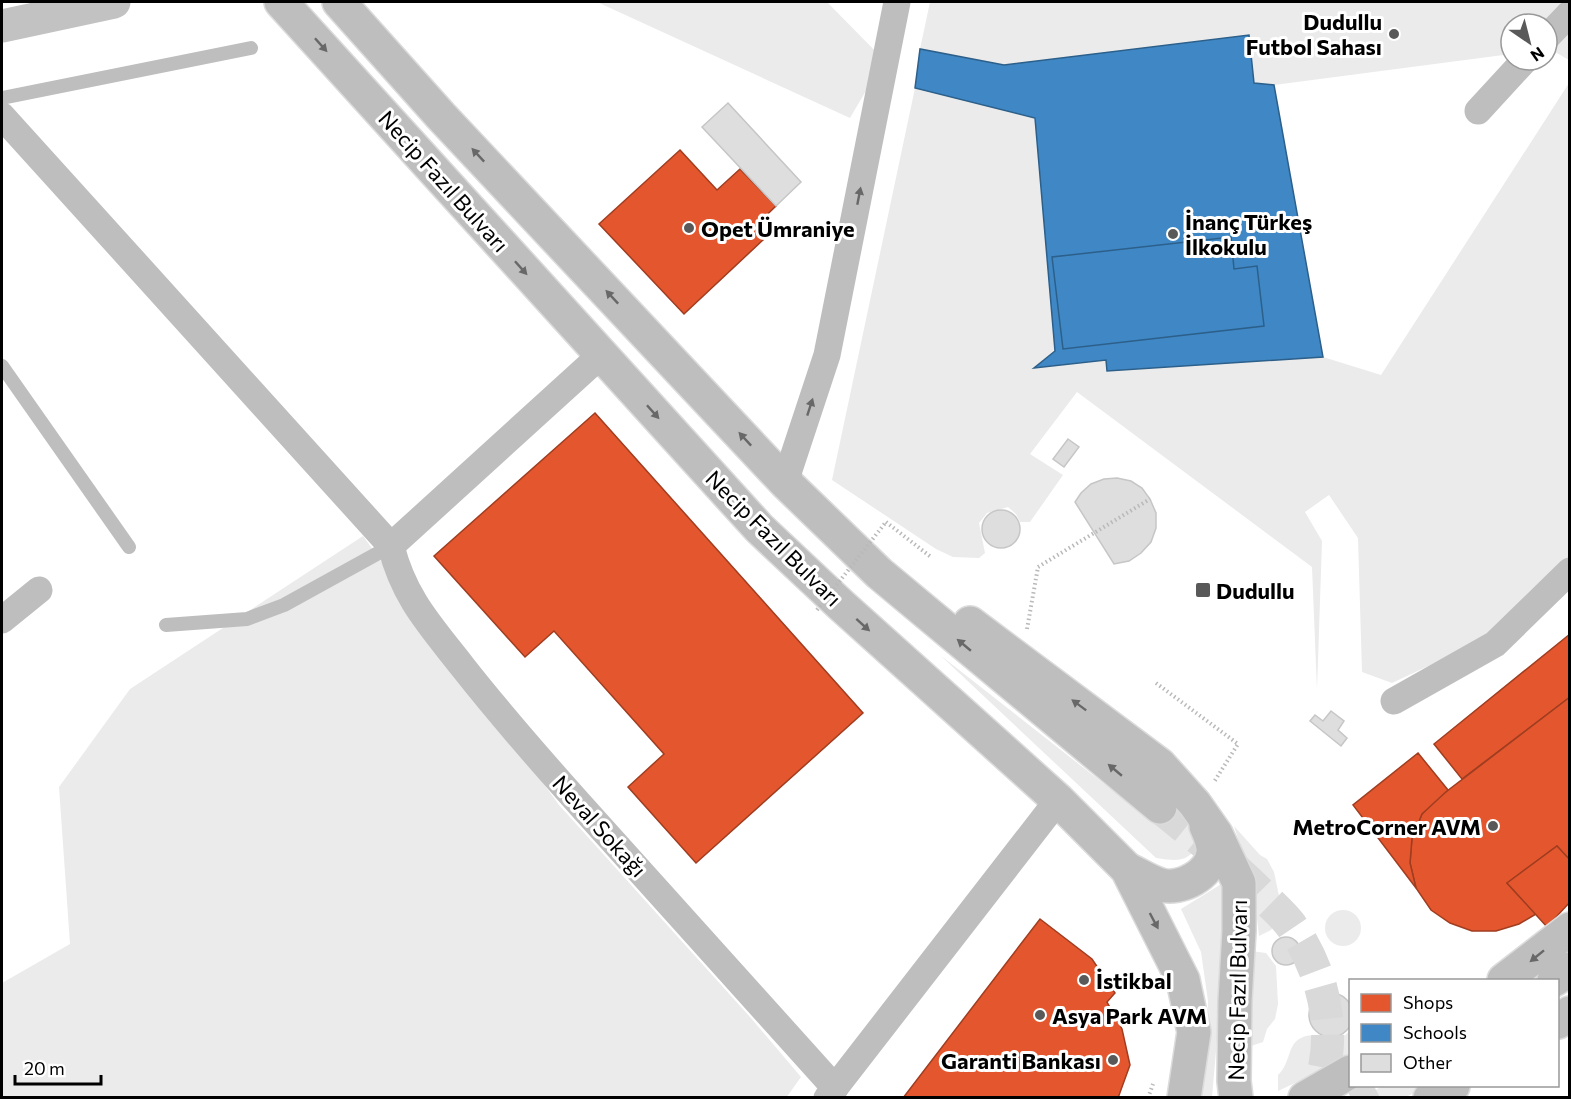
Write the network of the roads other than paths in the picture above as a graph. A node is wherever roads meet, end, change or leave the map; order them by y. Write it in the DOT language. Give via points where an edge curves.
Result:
graph roads {
  1 [pos="114,2"];
  2 [pos="281,2"];
  3 [pos="339,2"];
  4 [pos="897,2"];
  5 [pos="2,26"];
  6 [pos="251,48"];
  7 [pos="1515,72"];
  8 [pos="2,98"];
  9 [pos="1478,111"];
  10 [pos="2,116"];
  11 [pos="601,356"];
  12 [pos="2,366"];
  13 [pos="785,482"];
  14 [pos="129,546"];
  15 [pos="391,546"];
  16 [pos="1569,571"];
  17 [pos="39,590"];
  18 [pos="2,620"];
  19 [pos="166,625"];
  20 [pos="1394,702"];
  21 [pos="1204,794"];
  22 [pos="1058,800"];
  23 [pos="1160,807"];
  24 [pos="1127,869"];
  25 [pos="1569,929"];
  26 [pos="1569,969"];
  27 [pos="1506,979"];
  28 [pos="1556,979"];
  29 [pos="1349,1073"];
  30 [pos="1451,1087"];
  31 [pos="831,1093"];
  32 [pos="1184,1098"];
  33 [pos="1236,1098"];
  34 [pos="1305,1098"];
  35 [pos="1430,1098"];
  1 -- 5 [label="main road"];
  2 -- 11 [label="main road, Necip Fazıl Bulvarı, one-way"];
  13 -- 3 [label="main road, Necip Fazıl Bulvarı, one-way"];
  13 -- 4 [label="street, one-way" via="827,355"];
  6 -- 8 [label="lane"];
  7 -- 9 [label="street"];
  10 -- 15 [label="street"];
  11 -- 15 [label="street"];
  11 -- 22 [label="main road, Necip Fazıl Bulvarı, one-way" via="759,528"];
  12 -- 14 [label="lane"];
  21 -- 13 [label="main road, Necip Fazıl Bulvarı, one-way" via="972,625 868,538"];
  23 -- 13 [label="main road, Necip Fazıl Bulvarı, one-way" via="888,581"];
  15 -- 19 [label="lane" via="284,605 247,618"];
  15 -- 31 [label="street, Neval Sokağı" via="405,588 480,688"];
  16 -- 20 [label="street" via="1495,644"];
  17 -- 18 [label="street"];
  21 -- 24 [label="main road" via="1213,854 1209,866 1193,880 1178,885 1162,885"];
  21 -- 33 [label="main road, Necip Fazıl Bulvarı" via="1216,834 1239,883"];
  22 -- 24 [label="main road, Necip Fazıl Bulvarı"];
  22 -- 31 [label="street"];
  24 -- 32 [label="main road, Necip Fazıl Bulvarı, one-way" via="1183,980 1194,1032"];
  25 -- 27 [label="main road, one-way"];
  26 -- 28 [label="main road"];
  29 -- 34 [label="main road"];
  30 -- 35 [label="main road"];
}
